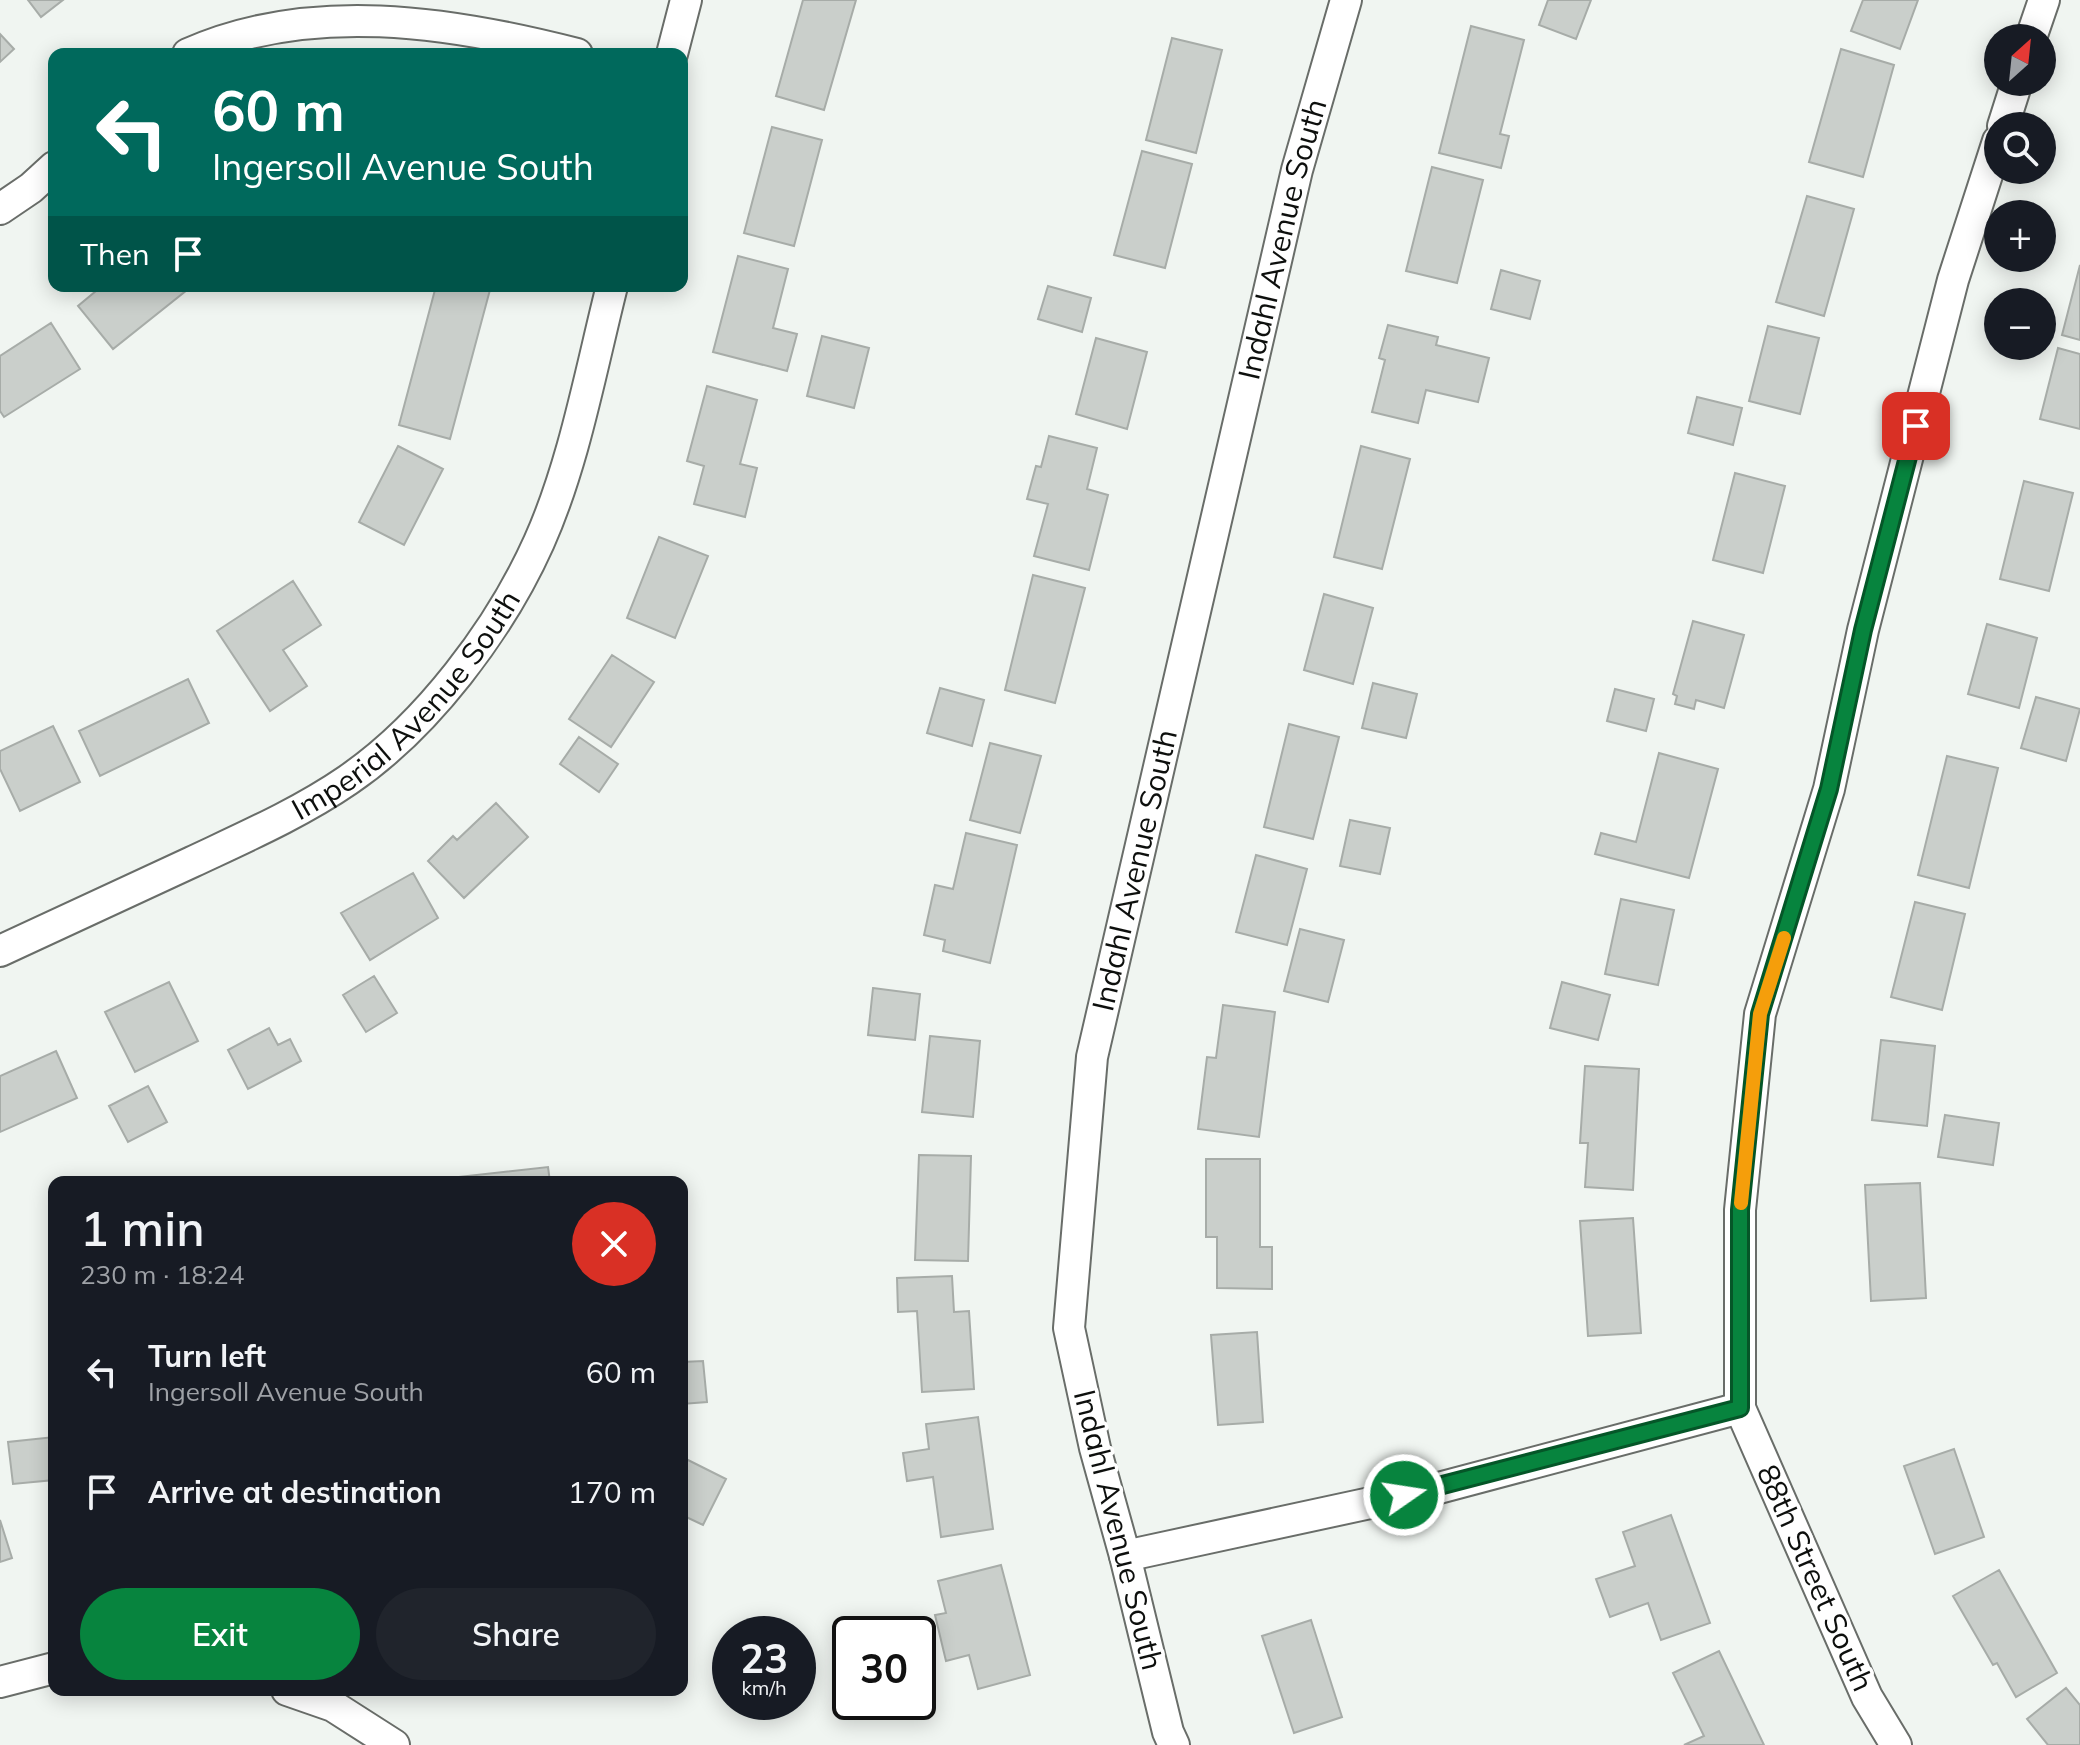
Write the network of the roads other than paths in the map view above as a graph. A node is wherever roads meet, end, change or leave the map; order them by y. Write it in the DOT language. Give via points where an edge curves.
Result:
graph roads {
  1 [pos="686,0"];
  2 [pos="1346,0"];
  3 [pos="2044,0"];
  4 [pos="2036,24"];
  5 [pos="197,48"];
  6 [pos="554,48"];
  7 [pos="674,48"];
  8 [pos="48,172"];
  9 [pos="1985,184"];
  10 [pos="0,209"];
  11 [pos="610,292"];
  12 [pos="0,951"];
  13 [pos="1740,1408"];
  14 [pos="1125,1556"];
  15 [pos="48,1670"];
  16 [pos="0,1682"];
  17 [pos="337,1698"];
  18 [pos="394,1745"];
  19 [pos="1174,1745"];
  20 [pos="1896,1745"];
  1 -- 7 [label="street"];
  2 -- 14 [label="street, Indahl Avenue South" via="1297,170 1092,1057 1069,1328"];
  3 -- 4 [label="street"];
  5 -- 6 [label="street" via="266,18 375,8 430,16"];
  8 -- 10 [label="street"];
  9 -- 13 [label="street" via="1945,311 1863,630 1829,789 1760,1014 1740,1210"];
  11 -- 12 [label="street, Imperial Avenue South" via="562,481 539,542 482,641 416,723 348,780 257,832"];
  13 -- 14 [label="street" via="1435,1489"];
  13 -- 20 [label="street, 88th Street South" via="1867,1697"];
  14 -- 19 [label="street, Indahl Avenue South"];
  15 -- 16 [label="street"];
  17 -- 18 [label="street"];
}
